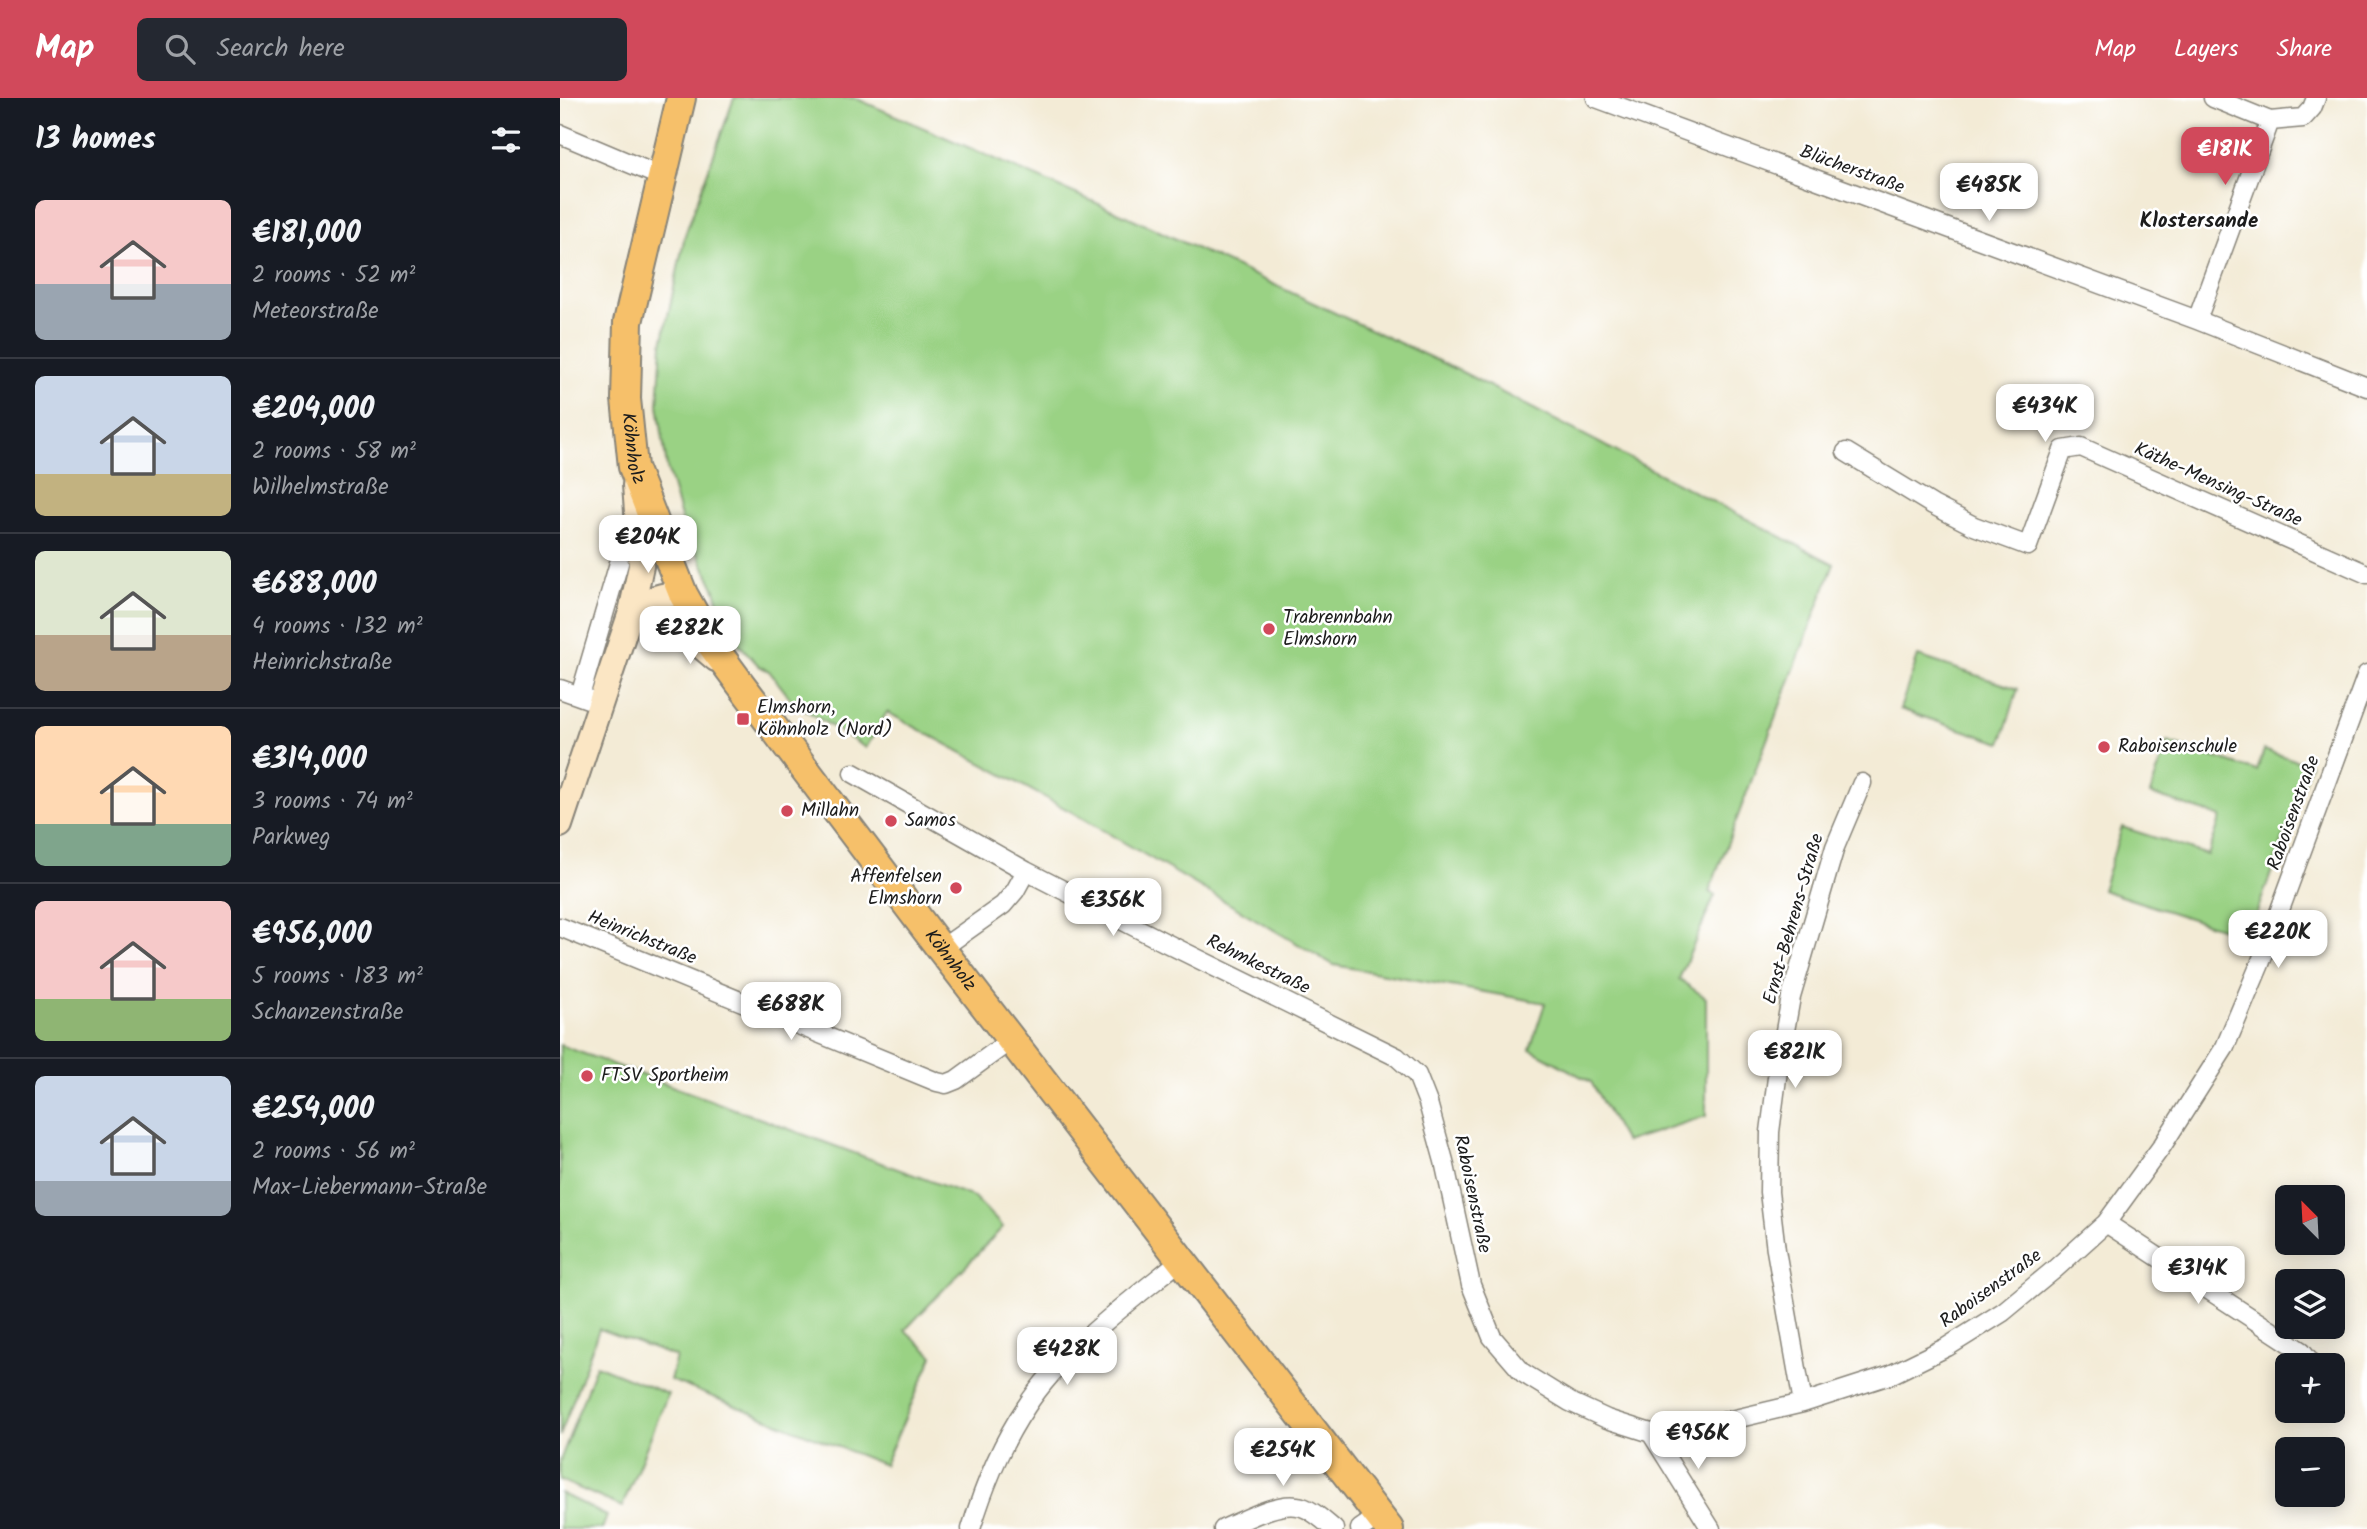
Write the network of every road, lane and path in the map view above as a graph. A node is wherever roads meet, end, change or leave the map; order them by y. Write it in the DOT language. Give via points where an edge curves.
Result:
graph roads {
  1 [pos="681,98"];
  2 [pos="698,98"];
  3 [pos="1596,98"];
  4 [pos="2213,98"];
  5 [pos="2316,98"];
  6 [pos="2270,121"];
  7 [pos="560,134"];
  8 [pos="662,177"];
  9 [pos="2197,320"];
  10 [pos="2367,387"];
  11 [pos="1846,452"];
  12 [pos="633,467"];
  13 [pos="619,563"];
  14 [pos="2367,574"];
  15 [pos="683,594"];
  16 [pos="631,612"];
  17 [pos="655,624"];
  18 [pos="615,662"];
  19 [pos="2367,674"];
  20 [pos="738,682"];
  21 [pos="560,689"];
  22 [pos="590,700"];
  23 [pos="853,773"];
  24 [pos="1862,783"];
  25 [pos="560,825"];
  26 [pos="1026,871"];
  27 [pos="560,927"];
  28 [pos="941,949"];
  29 [pos="1011,1040"];
  30 [pos="1397,1057"];
  31 [pos="2106,1223"];
  32 [pos="1181,1260"];
  33 [pos="2304,1353"];
  34 [pos="1803,1403"];
  35 [pos="1651,1433"];
  36 [pos="1376,1525"];
  37 [pos="971,1529"];
  38 [pos="1223,1529"];
  39 [pos="1334,1529"];
  40 [pos="1711,1529"];
  1 -- 8 [label="main road"];
  2 -- 8 [label="main road"];
  3 -- 9 [label="street, Blücherstraße"];
  4 -- 6 [label="street"];
  5 -- 6 [label="street" via="2303,118"];
  6 -- 9 [label="street"];
  7 -- 8 [label="street"];
  8 -- 12 [label="main road, Köhnholz" via="628,323 626,398"];
  9 -- 10 [label="street, Blücherstraße"];
  11 -- 14 [label="street, Käthe-Mensing-Straße" via="1933,505 2028,546 2063,450 2081,447"];
  12 -- 15 [label="main road, Köhnholz"];
  12 -- 16 [label="main road" via="642,566"];
  13 -- 22 [label="street"];
  15 -- 16 [label="main road" via="651,598"];
  15 -- 17 [label="main road"];
  15 -- 20 [label="main road, Köhnholz"];
  16 -- 18 [label="main road"];
  17 -- 18 [label="main road" via="637,634"];
  17 -- 20 [label="main road" via="678,627"];
  18 -- 22 [label="main road"];
  19 -- 31 [label="street, Raboisenstraße" via="2225,1047"];
  20 -- 28 [label="main road, Köhnholz"];
  21 -- 22 [label="street"];
  22 -- 25 [label="main road"];
  23 -- 26 [label="street, Rehmkestraße"];
  24 -- 34 [label="street, Ernst-Behrens-Straße" via="1835,847 1791,997 1770,1132 1769,1192 1776,1250"];
  26 -- 28 [label="street" via="1003,905"];
  26 -- 30 [label="street, Rehmkestraße"];
  27 -- 29 [label="street, Heinrichstraße" via="937,1082 956,1080"];
  28 -- 29 [label="main road, Köhnholz"];
  29 -- 32 [label="main road, Köhnholz"];
  30 -- 35 [label="street, Raboisenstraße" via="1417,1075 1428,1103 1471,1285 1492,1337 1523,1373 1540,1384 1607,1419"];
  31 -- 33 [label="street"];
  31 -- 34 [label="street, Raboisenstraße" via="2003,1311 1947,1348 1890,1375"];
  32 -- 36 [label="main road, Köhnholz"];
  32 -- 37 [label="street" via="1092,1333 1027,1405 992,1471"];
  34 -- 35 [label="street, Raboisenstraße" via="1697,1428"];
  35 -- 40 [label="street"];
  38 -- 39 [label="street" via="1276,1508 1297,1506"];
}
